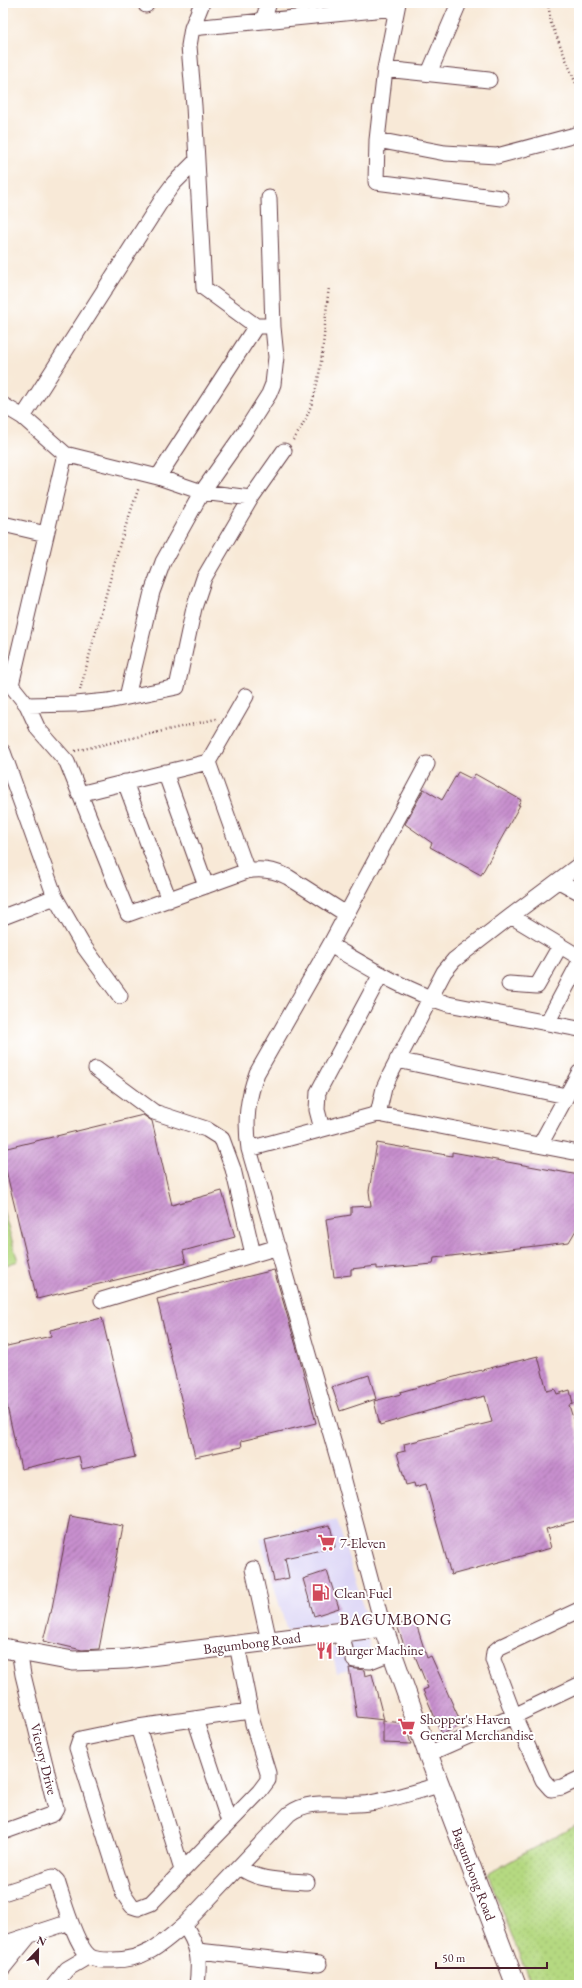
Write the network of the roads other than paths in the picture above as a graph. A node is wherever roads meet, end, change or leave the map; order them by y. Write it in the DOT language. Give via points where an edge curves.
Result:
graph roads {
  1 [pos="202,3"];
  2 [pos="269,3"];
  3 [pos="459,3"];
  4 [pos="397,6"];
  5 [pos="333,9"];
  6 [pos="262,20"];
  7 [pos="192,28"];
  8 [pos="385,69"];
  9 [pos="429,73"];
  10 [pos="489,80"];
  11 [pos="579,134"];
  12 [pos="377,140"];
  13 [pos="196,161"];
  14 [pos="269,198"];
  15 [pos="501,198"];
  16 [pos="256,326"];
  17 [pos="273,326"];
  18 [pos="3,405"];
  19 [pos="23,417"];
  20 [pos="284,451"];
  21 [pos="64,454"];
  22 [pos="158,478"];
  23 [pos="202,492"];
  24 [pos="251,498"];
  25 [pos="3,524"];
  26 [pos="46,534"];
  27 [pos="7,685"];
  28 [pos="246,696"];
  29 [pos="127,697"];
  30 [pos="27,705"];
  31 [pos="3,752"];
  32 [pos="208,762"];
  33 [pos="427,764"];
  34 [pos="165,772"];
  35 [pos="125,782"];
  36 [pos="79,794"];
  37 [pos="579,865"];
  38 [pos="247,871"];
  39 [pos="559,881"];
  40 [pos="206,886"];
  41 [pos="579,892"];
  42 [pos="55,897"];
  43 [pos="169,900"];
  44 [pos="346,914"];
  45 [pos="511,916"];
  46 [pos="3,917"];
  47 [pos="330,945"];
  48 [pos="560,946"];
  49 [pos="579,957"];
  50 [pos="579,963"];
  51 [pos="380,974"];
  52 [pos="510,984"];
  53 [pos="120,996"];
  54 [pos="430,998"];
  55 [pos="547,1023"];
  56 [pos="579,1029"];
  57 [pos="397,1060"];
  58 [pos="96,1069"];
  59 [pos="579,1073"];
  60 [pos="566,1096"];
  61 [pos="378,1114"];
  62 [pos="322,1129"];
  63 [pos="540,1145"];
  64 [pos="250,1149"];
  65 [pos="579,1153"];
  66 [pos="278,1247"];
  67 [pos="253,1254"];
  68 [pos="102,1300"];
  69 [pos="253,1569"];
  70 [pos="579,1610"];
  71 [pos="384,1626"];
  72 [pos="269,1641"];
  73 [pos="237,1645"];
  74 [pos="346,1647"];
  75 [pos="11,1649"];
  76 [pos="392,1652"];
  77 [pos="579,1685"];
  78 [pos="250,1711"];
  79 [pos="514,1716"];
  80 [pos="195,1719"];
  81 [pos="138,1727"];
  82 [pos="428,1754"];
  83 [pos="579,1778"];
  84 [pos="439,1785"];
  85 [pos="229,1822"];
  86 [pos="3,1832"];
  87 [pos="240,1867"];
  88 [pos="182,1870"];
  89 [pos="308,1882"];
  90 [pos="3,1893"];
  91 [pos="70,1922"];
  92 [pos="184,1925"];
  93 [pos="29,1936"];
  94 [pos="3,1944"];
  95 [pos="198,1951"];
  96 [pos="90,1956"];
  97 [pos="319,1964"];
  98 [pos="3,1968"];
  99 [pos="54,1985"];
  100 [pos="197,1985"];
  101 [pos="516,1985"];
  1 -- 7 [label="street"];
  2 -- 6 [label="street"];
  3 -- 9 [label="street"];
  4 -- 5 [label="street"];
  4 -- 8 [label="street"];
  5 -- 6 [label="street"];
  6 -- 7 [label="street"];
  7 -- 13 [label="street" via="188,46"];
  8 -- 9 [label="street"];
  8 -- 12 [label="street"];
  9 -- 10 [label="street"];
  11 -- 12 [label="street" via="497,156 445,153"];
  12 -- 15 [label="street" via="376,182"];
  13 -- 16 [label="street" via="204,288"];
  13 -- 19 [label="street" via="165,195"];
  14 -- 17 [label="street"];
  16 -- 17 [label="street"];
  16 -- 22 [label="street"];
  17 -- 23 [label="street" via="276,371 269,394"];
  18 -- 19 [label="street"];
  19 -- 21 [label="street"];
  20 -- 24 [label="street"];
  21 -- 22 [label="street"];
  21 -- 26 [label="street"];
  22 -- 23 [label="street"];
  23 -- 24 [label="street"];
  23 -- 29 [label="street" via="157,576"];
  24 -- 29 [label="street" via="204,578 194,608 177,687"];
  25 -- 26 [label="street"];
  26 -- 27 [label="street"];
  27 -- 30 [label="street"];
  28 -- 32 [label="street"];
  29 -- 30 [label="street" via="76,704"];
  30 -- 36 [label="street" via="38,729 67,762"];
  31 -- 42 [label="street"];
  32 -- 34 [label="street"];
  32 -- 38 [label="street"];
  33 -- 44 [label="street"];
  34 -- 35 [label="street"];
  34 -- 40 [label="street"];
  35 -- 36 [label="street"];
  35 -- 43 [label="street"];
  36 -- 43 [label="street" via="128,914"];
  37 -- 39 [label="street"];
  38 -- 40 [label="street"];
  38 -- 44 [label="street" via="258,869 278,872"];
  39 -- 41 [label="street"];
  39 -- 45 [label="street"];
  40 -- 43 [label="street"];
  42 -- 46 [label="street"];
  42 -- 53 [label="street" via="82,944"];
  44 -- 47 [label="street"];
  45 -- 48 [label="street"];
  45 -- 54 [label="street" via="454,960 444,972"];
  47 -- 51 [label="street"];
  47 -- 64 [label="street" via="257,1073 246,1112"];
  48 -- 49 [label="street"];
  48 -- 52 [label="street" via="537,986"];
  50 -- 55 [label="street"];
  51 -- 54 [label="street"];
  51 -- 62 [label="street" via="318,1092 317,1110"];
  54 -- 55 [label="street" via="448,1004"];
  54 -- 57 [label="street"];
  55 -- 56 [label="street"];
  57 -- 60 [label="street"];
  57 -- 61 [label="street" via="384,1088"];
  58 -- 67 [label="street" via="154,1112 206,1129 222,1139 233,1169"];
  59 -- 60 [label="street"];
  60 -- 63 [label="street"];
  61 -- 62 [label="street"];
  61 -- 63 [label="street"];
  62 -- 64 [label="street"];
  63 -- 65 [label="street"];
  64 -- 66 [label="street"];
  66 -- 67 [label="street"];
  66 -- 71 [label="street"];
  67 -- 68 [label="street"];
  69 -- 72 [label="street"];
  70 -- 79 [label="street" via="494,1652 494,1660"];
  71 -- 74 [label="main road, Bagumbong Road"];
  71 -- 76 [label="main road, Bagumbong Road"];
  72 -- 73 [label="main road, Bagumbong Road"];
  72 -- 74 [label="main road, Bagumbong Road"];
  73 -- 75 [label="main road, Bagumbong Road" via="126,1659 73,1661"];
  73 -- 78 [label="street"];
  74 -- 76 [label="street" via="370,1661"];
  75 -- 86 [label="street, Victory Drive" via="23,1675 56,1809 53,1814"];
  76 -- 82 [label="main road, Bagumbong Road"];
  77 -- 79 [label="street"];
  78 -- 80 [label="street"];
  78 -- 85 [label="street" via="267,1765 268,1780"];
  79 -- 82 [label="street"];
  79 -- 83 [label="street" via="543,1780 551,1789 562,1787"];
  80 -- 81 [label="street"];
  80 -- 85 [label="street"];
  81 -- 88 [label="street"];
  81 -- 88 [label="street" via="80,1739 77,1748 126,1900 138,1908 151,1903"];
  82 -- 84 [label="main road, Bagumbong Road"];
  84 -- 87 [label="street" via="370,1803 312,1804 298,1807"];
  84 -- 101 [label="main road, Bagumbong Road"];
  85 -- 88 [label="street"];
  87 -- 89 [label="street" via="249,1874 259,1877"];
  87 -- 92 [label="street"];
  90 -- 91 [label="street" via="53,1877 57,1880"];
  91 -- 93 [label="street"];
  91 -- 96 [label="street" via="82,1947"];
  92 -- 95 [label="street"];
  92 -- 96 [label="street" via="150,1952 126,1961 99,1960"];
  93 -- 94 [label="street"];
  93 -- 98 [label="street"];
  95 -- 97 [label="street"];
  95 -- 100 [label="street" via="200,1965"];
  96 -- 99 [label="street" via="67,1970"];
}
